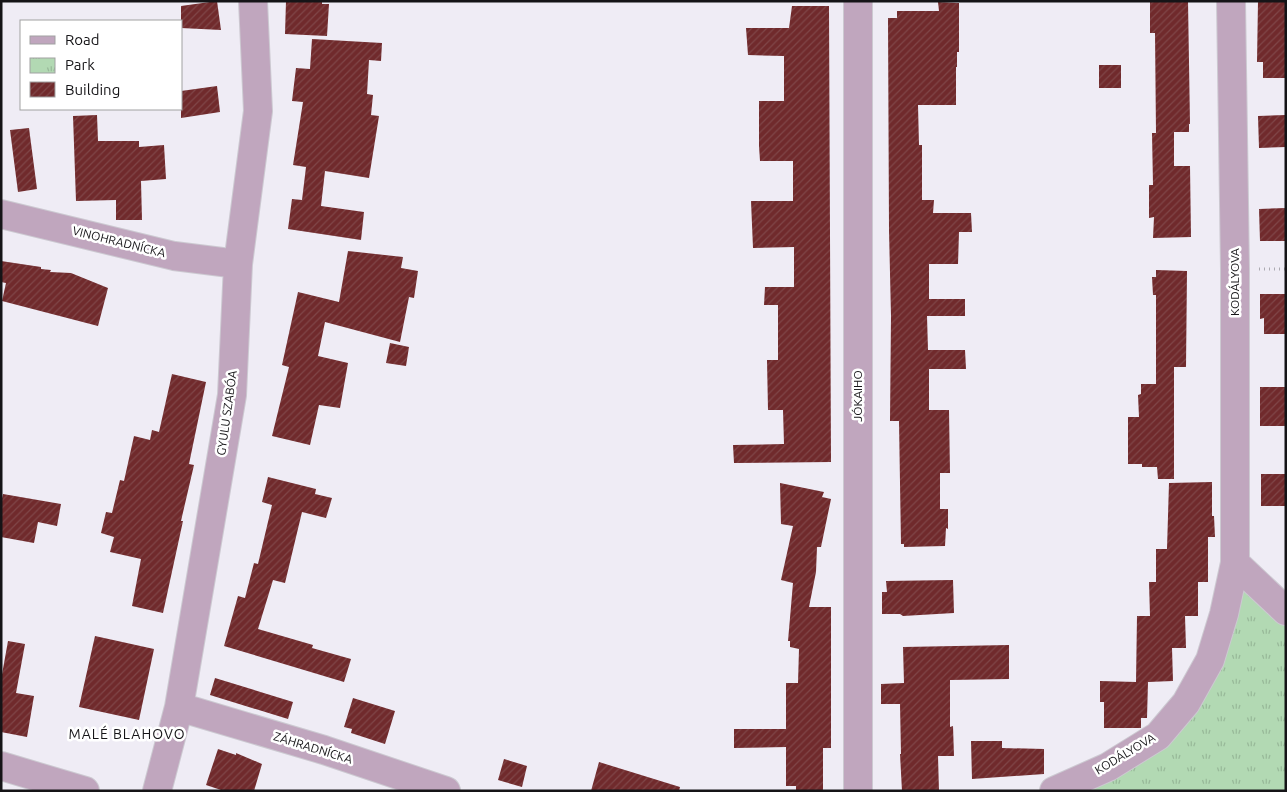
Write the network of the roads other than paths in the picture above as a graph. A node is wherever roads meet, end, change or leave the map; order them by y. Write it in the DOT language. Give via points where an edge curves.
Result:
graph roads {
  1 [pos="253,1"];
  2 [pos="858,1"];
  3 [pos="1231,1"];
  4 [pos="1,214"];
  5 [pos="238,264"];
  6 [pos="1235,563"];
  7 [pos="1286,611"];
  8 [pos="179,707"];
  9 [pos="1,766"];
  10 [pos="85,791"];
  11 [pos="157,791"];
  12 [pos="446,791"];
  13 [pos="858,791"];
  14 [pos="1054,791"];
  1 -- 5 [label="street, GYULU SZABÓA" via="258,111"];
  2 -- 13 [label="street, JÓKAIHO"];
  3 -- 6 [label="street, KODÁLYOVA"];
  4 -- 5 [label="street, VINOHRADNÍCKA" via="174,256"];
  5 -- 8 [label="street, GYULU SZABÓA" via="232,395"];
  6 -- 7 [label="street"];
  6 -- 14 [label="street, KODÁLYOVA" via="1210,660 1186,702 1158,736 1108,768"];
  8 -- 11 [label="street, GYULU SZABÓA"];
  8 -- 12 [label="street, ZÁHRADNÍCKA"];
  9 -- 10 [label="street"];
}
